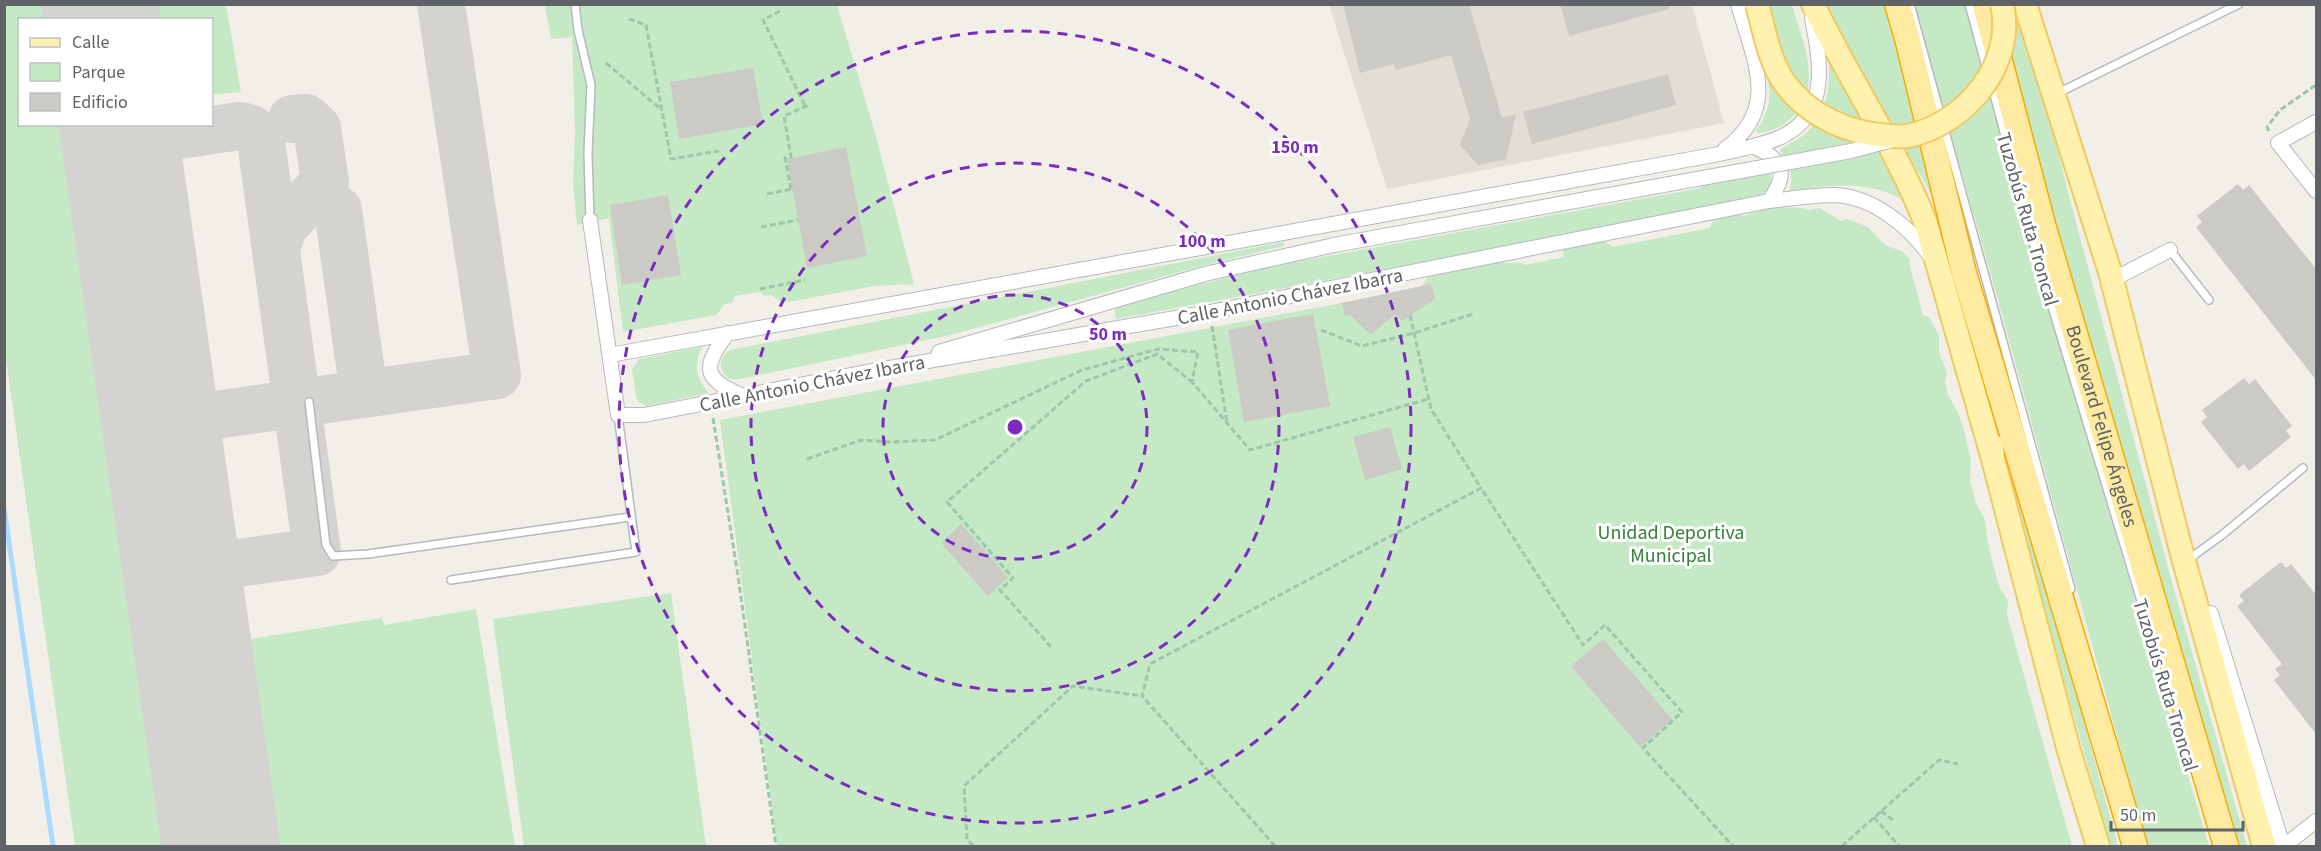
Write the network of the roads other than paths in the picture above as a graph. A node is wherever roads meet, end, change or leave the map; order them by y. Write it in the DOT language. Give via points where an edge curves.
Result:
graph roads {
  1 [pos="575,4"];
  2 [pos="1738,4"];
  3 [pos="1757,4"];
  4 [pos="1811,4"];
  5 [pos="1897,4"];
  6 [pos="1910,4"];
  7 [pos="1970,4"];
  8 [pos="1985,4"];
  9 [pos="2002,4"];
  10 [pos="2025,4"];
  11 [pos="2239,4"];
  12 [pos="2054,95"];
  13 [pos="2316,122"];
  14 [pos="1908,136"];
  15 [pos="1752,146"];
  16 [pos="1719,154"];
  17 [pos="2316,191"];
  18 [pos="1769,201"];
  19 [pos="591,220"];
  20 [pos="2170,250"];
  21 [pos="1937,267"];
  22 [pos="2110,272"];
  23 [pos="2209,300"];
  24 [pos="728,333"];
  25 [pos="610,355"];
  26 [pos="877,370"];
  27 [pos="1994,375"];
  28 [pos="741,395"];
  29 [pos="309,402"];
  30 [pos="618,416"];
  31 [pos="1993,459"];
  32 [pos="2303,468"];
  33 [pos="630,517"];
  34 [pos="2182,554"];
  35 [pos="451,580"];
  36 [pos="2073,598"];
  37 [pos="2211,614"];
  38 [pos="2160,664"];
  39 [pos="2118,760"];
  40 [pos="2316,821"];
  41 [pos="2098,846"];
  42 [pos="2135,846"];
  43 [pos="2143,846"];
  44 [pos="2226,846"];
  45 [pos="2264,846"];
  46 [pos="2283,846"];
  1 -- 19 [label="lane" via="591,84"];
  2 -- 16 [label="street" via="1760,81 1760,98 1751,124"];
  3 -- 14 [label="main road, bridge" via="1774,64 1784,82 1808,108 1856,130"];
  4 -- 15 [label="street" via="1821,76 1817,96 1808,114 1785,135"];
  4 -- 21 [label="main road" via="1915,196"];
  5 -- 27 [label="highway" via="1964,273"];
  6 -- 36 [label="lane"];
  7 -- 38 [label="lane, Tuzobús Ruta Troncal" via="2040,264"];
  8 -- 44 [label="highway, Boulevard Felipe Ángeles" via="2044,228"];
  9 -- 14 [label="main road, bridge" via="2005,32 1986,83 1953,117"];
  10 -- 12 [label="main road, Boulevard Felipe Ángeles"];
  11 -- 12 [label="lane"];
  12 -- 22 [label="main road, Boulevard Felipe Ángeles"];
  13 -- 17 [label="street" via="2278,143"];
  14 -- 26 [label="street, bridge" via="1851,151 1334,245 1205,274"];
  15 -- 16 [label="street"];
  15 -- 18 [label="street" via="1769,153 1781,169 1778,188"];
  16 -- 24 [label="street"];
  18 -- 21 [label="street, Calle Antonio Chávez Ibarra" via="1836,195 1875,206 1922,245"];
  18 -- 26 [label="street, Calle Antonio Chávez Ibarra" via="1210,312"];
  19 -- 25 [label="street"];
  20 -- 22 [label="street" via="2114,279"];
  20 -- 23 [label="lane"];
  21 -- 31 [label="main road"];
  22 -- 34 [label="main road, Boulevard Felipe Ángeles"];
  24 -- 25 [label="street"];
  24 -- 28 [label="street" via="709,364 720,386"];
  25 -- 30 [label="street"];
  26 -- 28 [label="street, Calle Antonio Chávez Ibarra"];
  27 -- 31 [label="main road"];
  27 -- 42 [label="highway"];
  28 -- 30 [label="street, Calle Antonio Chávez Ibarra" via="644,415"];
  29 -- 33 [label="lane" via="326,545 333,556"];
  30 -- 33 [label="lane"];
  31 -- 41 [label="main road" via="2069,751"];
  32 -- 34 [label="lane" via="2189,560"];
  33 -- 35 [label="lane" via="636,552"];
  34 -- 45 [label="main road, Boulevard Felipe Ángeles"];
  37 -- 46 [label="street"];
  39 -- 43 [label="lane"];
  40 -- 46 [label="street"];
}
